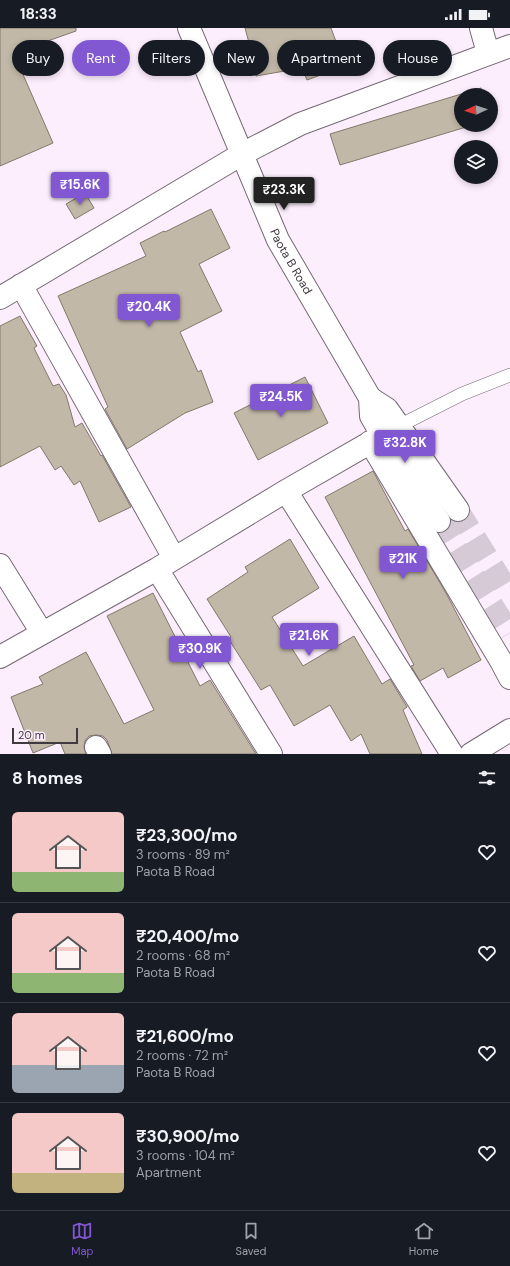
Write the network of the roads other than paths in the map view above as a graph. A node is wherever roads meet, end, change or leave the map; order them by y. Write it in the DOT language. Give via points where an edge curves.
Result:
graph roads {
  1 [pos="189,28"];
  2 [pos="481,28"];
  3 [pos="510,46"];
  4 [pos="488,53"];
  5 [pos="242,154"];
  6 [pos="21,285"];
  7 [pos="0,298"];
  8 [pos="510,375"];
  9 [pos="384,434"];
  10 [pos="286,491"];
  11 [pos="458,510"];
  12 [pos="439,521"];
  13 [pos="166,564"];
  14 [pos="0,565"];
  15 [pos="42,632"];
  16 [pos="0,657"];
  17 [pos="510,678"];
  18 [pos="510,730"];
  19 [pos="271,754"];
  20 [pos="452,754"];
  21 [pos="471,754"];
  1 -- 5 [label="street, Paota B Road"];
  2 -- 4 [label="street"];
  3 -- 4 [label="street"];
  4 -- 5 [label="street" via="300,124"];
  5 -- 6 [label="street"];
  5 -- 9 [label="street, Paota B Road" via="278,240 370,398 371,416"];
  6 -- 7 [label="street"];
  6 -- 13 [label="street"];
  8 -- 9 [label="lane" via="462,394"];
  9 -- 10 [label="street"];
  9 -- 11 [label="street, Paota B Road"];
  9 -- 12 [label="street, Paota B Road"];
  9 -- 17 [label="street"];
  10 -- 13 [label="street"];
  10 -- 20 [label="street"];
  13 -- 15 [label="street"];
  13 -- 19 [label="street"];
  14 -- 15 [label="street"];
  15 -- 16 [label="street"];
  18 -- 21 [label="street"];
}
